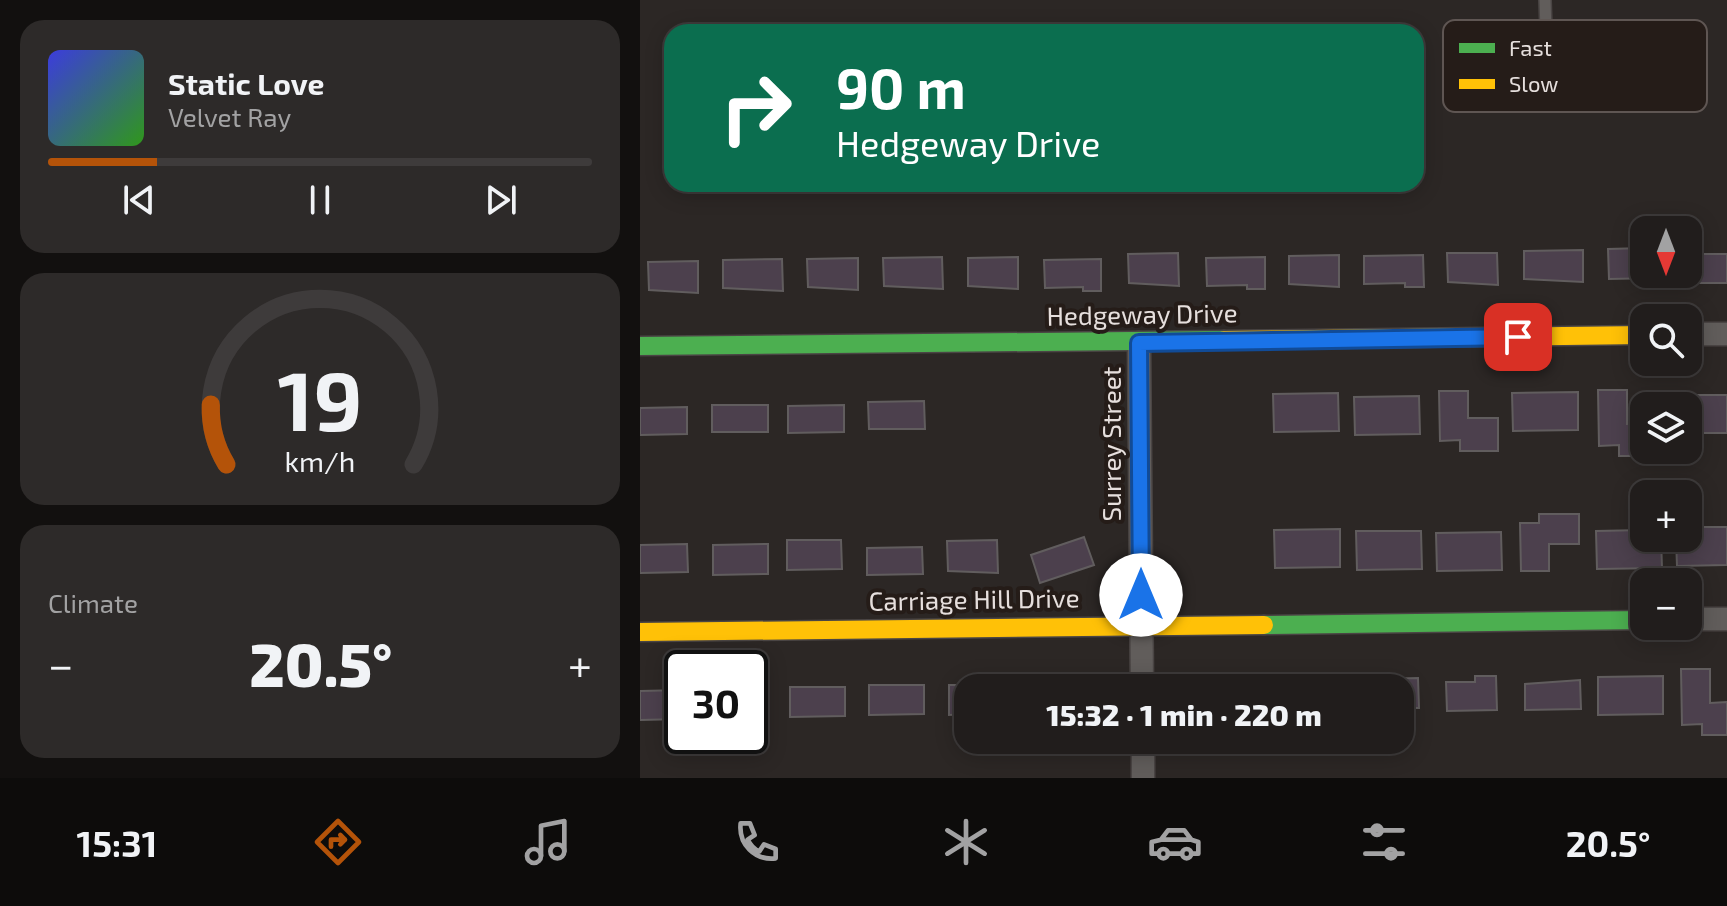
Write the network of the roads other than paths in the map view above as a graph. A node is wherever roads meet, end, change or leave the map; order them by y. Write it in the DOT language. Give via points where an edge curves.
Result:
graph roads {
  1 [pos="1545,0"];
  2 [pos="1546,20"];
  3 [pos="1702,334"];
  4 [pos="1727,334"];
  5 [pos="1630,335"];
  6 [pos="1139,343"];
  7 [pos="640,346"];
  8 [pos="1702,619"];
  9 [pos="1727,619"];
  10 [pos="1630,620"];
  11 [pos="1141,627"];
  12 [pos="640,632"];
  13 [pos="1142,674"];
  14 [pos="1143,754"];
  15 [pos="1143,778"];
  1 -- 2 [label="lane"];
  3 -- 4 [label="street"];
  5 -- 6 [label="street, Hedgeway Drive"];
  6 -- 7 [label="street, Hedgeway Drive"];
  6 -- 11 [label="street, Surrey Street"];
  8 -- 9 [label="street"];
  10 -- 11 [label="street, Carriage Hill Drive"];
  11 -- 12 [label="street, Carriage Hill Drive"];
  11 -- 13 [label="street, Surrey Street"];
  14 -- 15 [label="street"];
}
